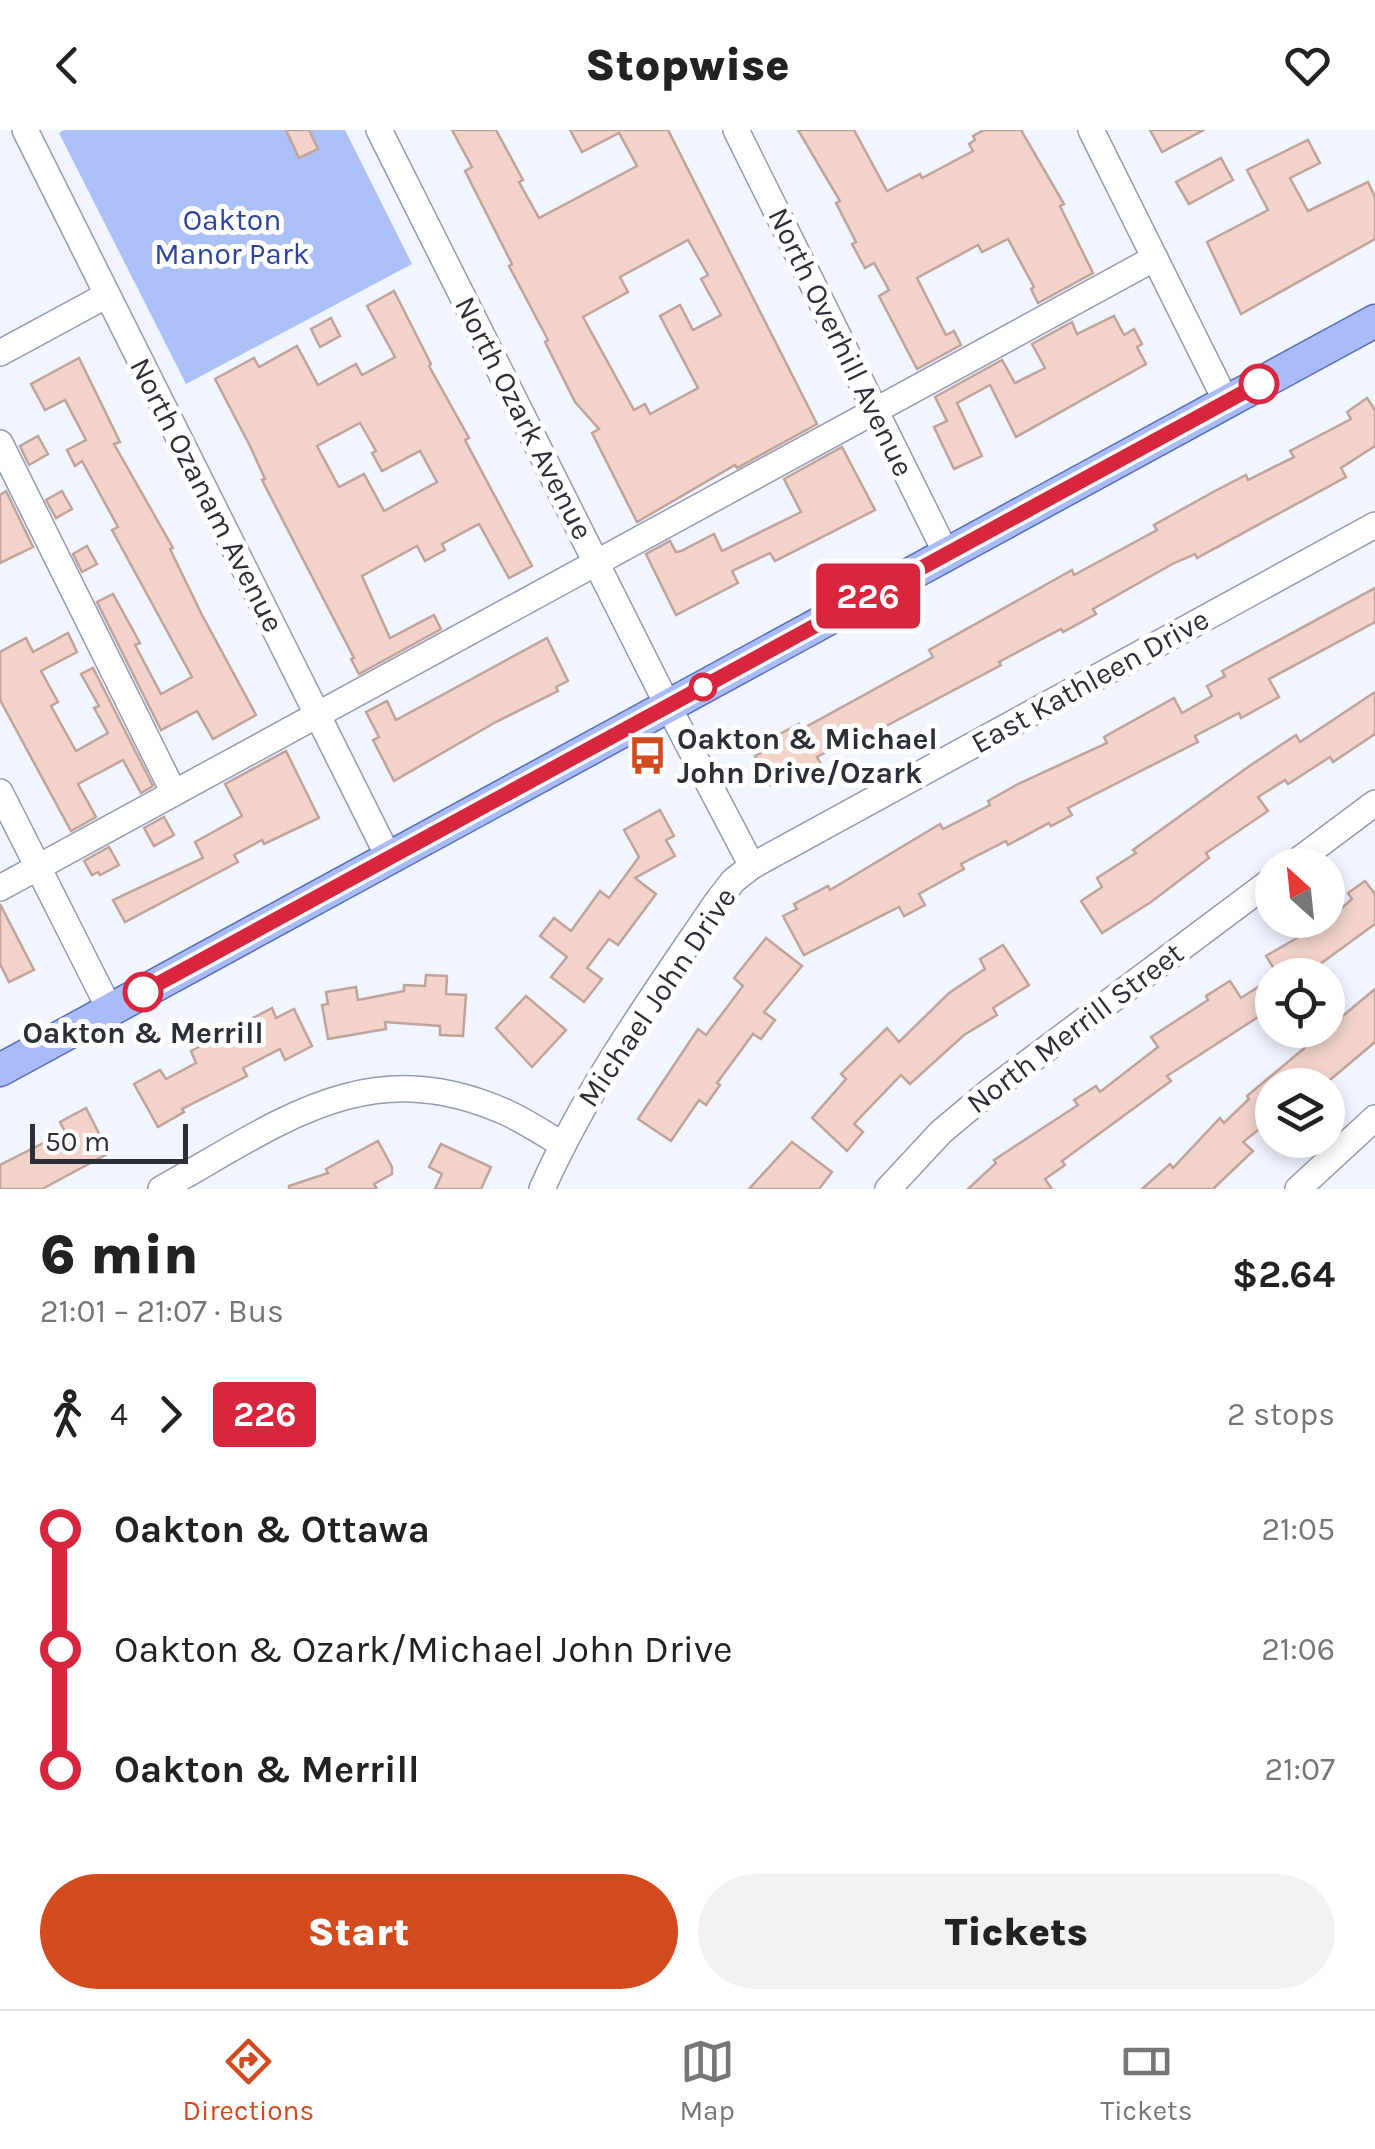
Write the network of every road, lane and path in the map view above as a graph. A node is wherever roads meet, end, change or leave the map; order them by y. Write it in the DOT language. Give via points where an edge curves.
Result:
graph roads {
  1 [pos="24,130"];
  2 [pos="379,130"];
  3 [pos="736,130"];
  4 [pos="1090,130"];
  5 [pos="1154,258"];
  6 [pos="106,295"];
  7 [pos="1375,321"];
  8 [pos="0,353"];
  9 [pos="1226,401"];
  10 [pos="875,410"];
  11 [pos="0,443"];
  12 [pos="1375,525"];
  13 [pos="946,553"];
  14 [pos="596,563"];
  15 [pos="668,706"];
  16 [pos="317,715"];
  17 [pos="0,792"];
  18 [pos="174,794"];
  19 [pos="1375,803"];
  20 [pos="1315,848"];
  21 [pos="390,860"];
  22 [pos="752,866"];
  23 [pos="38,868"];
  24 [pos="0,888"];
  25 [pos="1255,893"];
  26 [pos="110,1010"];
  27 [pos="0,1070"];
  28 [pos="1375,1118"];
  29 [pos="563,1144"];
  30 [pos="208,1178"];
  31 [pos="161,1189"];
  32 [pos="542,1189"];
  33 [pos="888,1189"];
  34 [pos="1298,1189"];
  1 -- 6 [label="street, North Ozanam Avenue"];
  2 -- 14 [label="street, North Ozark Avenue"];
  3 -- 10 [label="street, North Overhill Avenue"];
  4 -- 5 [label="street"];
  5 -- 9 [label="street"];
  5 -- 10 [label="street"];
  6 -- 8 [label="street"];
  6 -- 16 [label="street, North Ozanam Avenue"];
  7 -- 9 [label="main road"];
  9 -- 13 [label="main road"];
  10 -- 13 [label="street, North Overhill Avenue"];
  10 -- 14 [label="street"];
  11 -- 18 [label="street"];
  12 -- 22 [label="street, East Kathleen Drive"];
  13 -- 15 [label="main road"];
  14 -- 15 [label="street, North Ozark Avenue"];
  14 -- 16 [label="street"];
  15 -- 21 [label="main road"];
  15 -- 22 [label="street, Michael John Drive"];
  16 -- 18 [label="street"];
  16 -- 21 [label="street, North Ozanam Avenue"];
  17 -- 23 [label="street"];
  18 -- 23 [label="street"];
  19 -- 20 [label="street"];
  21 -- 26 [label="main road"];
  22 -- 29 [label="street, Michael John Drive" via="724,892 675,963"];
  23 -- 24 [label="street"];
  23 -- 26 [label="street"];
  25 -- 33 [label="street, North Merrill Street" via="990,1091 940,1132"];
  26 -- 27 [label="main road"];
  28 -- 34 [label="street"];
  29 -- 30 [label="street" via="506,1112 441,1091 363,1090 328,1100"];
  29 -- 32 [label="street, Michael John Drive"];
  30 -- 31 [label="street"];
}
